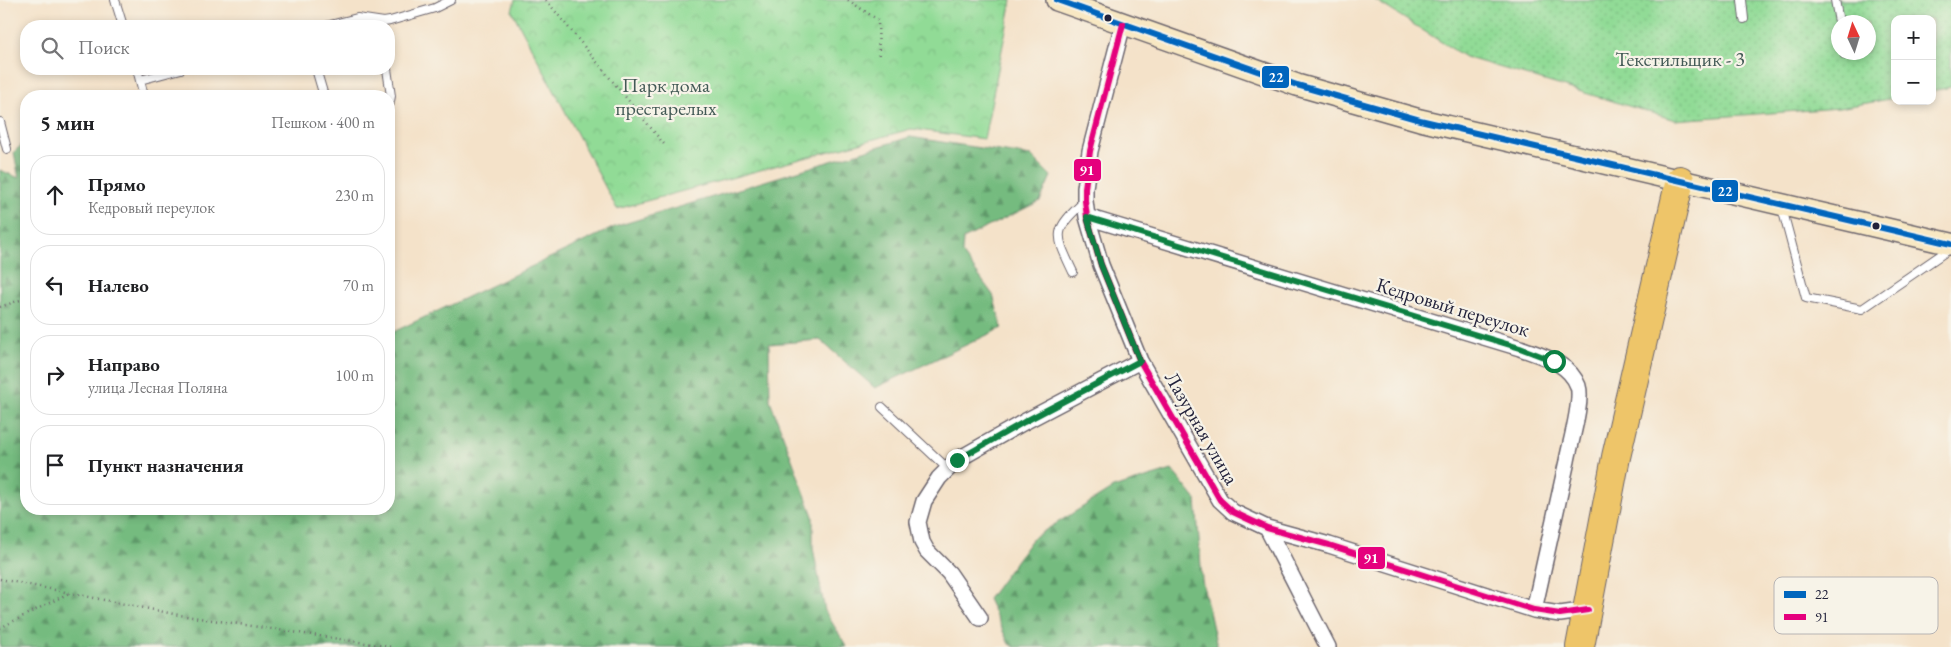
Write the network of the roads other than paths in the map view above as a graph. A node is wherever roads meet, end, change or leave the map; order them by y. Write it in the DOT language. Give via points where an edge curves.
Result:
graph roads {
  1 [pos="115,0"];
  2 [pos="451,0"];
  3 [pos="1057,0"];
  4 [pos="1742,0"];
  5 [pos="1836,0"];
  6 [pos="1838,15"];
  7 [pos="1744,19"];
  8 [pos="122,20"];
  9 [pos="349,20"];
  10 [pos="371,20"];
  11 [pos="392,20"];
  12 [pos="1123,24"];
  13 [pos="139,75"];
  14 [pos="158,75"];
  15 [pos="318,75"];
  16 [pos="388,75"];
  17 [pos="140,80"];
  18 [pos="142,90"];
  19 [pos="322,90"];
  20 [pos="390,90"];
  21 [pos="0,122"];
  22 [pos="6,149"];
  23 [pos="1680,180"];
  24 [pos="1084,201"];
  25 [pos="1781,204"];
  26 [pos="1087,217"];
  27 [pos="1951,244"];
  28 [pos="1951,248"];
  29 [pos="1073,272"];
  30 [pos="1140,361"];
  31 [pos="882,407"];
  32 [pos="948,468"];
  33 [pos="1267,528"];
  34 [pos="1534,610"];
  35 [pos="1588,610"];
  36 [pos="980,618"];
  37 [pos="1328,647"];
  38 [pos="1580,647"];
  1 -- 8 [label="lane"];
  2 -- 11 [label="lane"];
  3 -- 12 [label="main road"];
  4 -- 7 [label="lane"];
  5 -- 6 [label="lane"];
  9 -- 10 [label="lane"];
  12 -- 23 [label="main road" via="1297,84 1410,117"];
  12 -- 24 [label="street, Лазурная улица" via="1090,151"];
  13 -- 17 [label="lane"];
  14 -- 17 [label="lane"];
  15 -- 19 [label="lane"];
  16 -- 20 [label="lane"];
  17 -- 18 [label="lane"];
  21 -- 22 [label="lane"];
  23 -- 25 [label="main road"];
  23 -- 35 [label="highway" via="1616,457"];
  24 -- 26 [label="street, Лазурная улица"];
  24 -- 29 [label="lane" via="1065,220 1059,237"];
  25 -- 27 [label="main road"];
  25 -- 28 [label="lane" via="1806,298 1862,309"];
  26 -- 30 [label="street, Лазурная улица" via="1101,265"];
  26 -- 34 [label="street, Кедровый переулок" via="1520,348 1566,369 1578,388 1579,398"];
  30 -- 32 [label="street" via="1016,427"];
  30 -- 33 [label="street, Лазурная улица" via="1215,492 1233,512"];
  31 -- 32 [label="lane"];
  32 -- 36 [label="street" via="924,501 918,522 921,537 927,551 950,573"];
  33 -- 34 [label="street"];
  33 -- 37 [label="street"];
  34 -- 35 [label="street" via="1560,614"];
  35 -- 38 [label="highway"];
}
